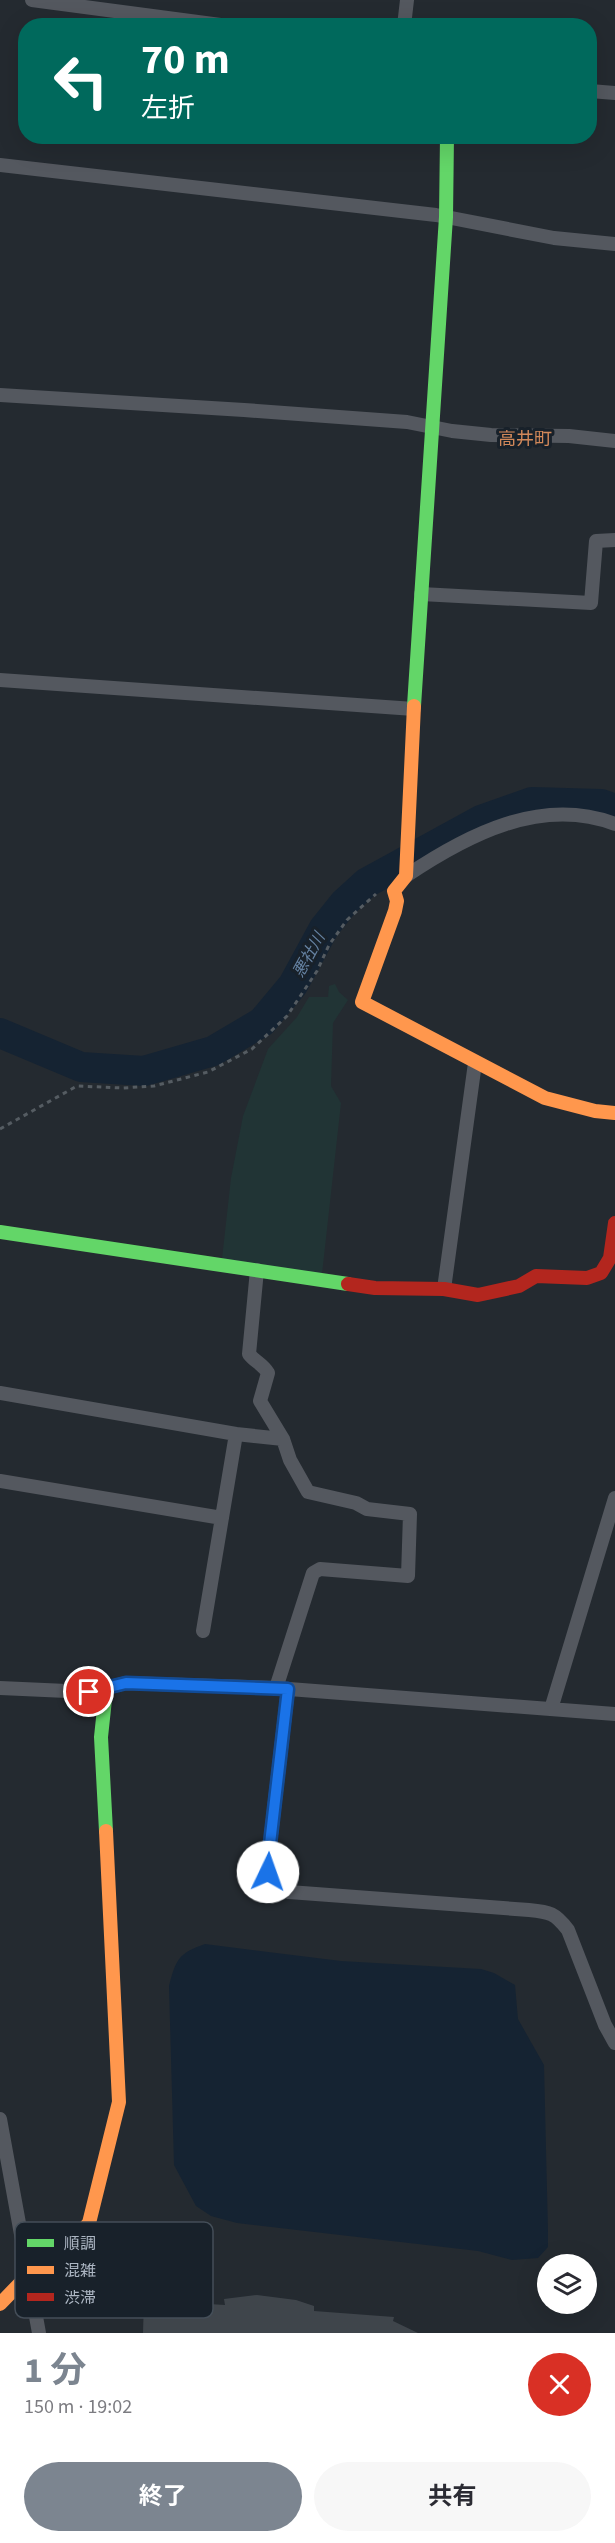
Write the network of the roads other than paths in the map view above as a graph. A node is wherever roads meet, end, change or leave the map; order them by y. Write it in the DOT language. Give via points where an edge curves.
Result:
graph roads {
  1 [pos="32,0"];
  2 [pos="407,0"];
  3 [pos="168,18"];
  4 [pos="405,18"];
  5 [pos="597,92"];
  6 [pos="615,93"];
  7 [pos="447,144"];
  8 [pos="0,165"];
  9 [pos="446,217"];
  10 [pos="615,244"];
  11 [pos="0,395"];
  12 [pos="431,428"];
  13 [pos="615,441"];
  14 [pos="615,540"];
  15 [pos="421,594"];
  16 [pos="0,680"];
  17 [pos="414,709"];
  18 [pos="615,824"];
  19 [pos="407,874"];
  20 [pos="475,1063"];
  21 [pos="615,1113"];
  22 [pos="615,1222"];
  23 [pos="0,1232"];
  24 [pos="257,1270"];
  25 [pos="444,1289"];
  26 [pos="0,1393"];
  27 [pos="236,1434"];
  28 [pos="283,1439"];
  29 [pos="0,1481"];
  30 [pos="615,1498"];
  31 [pos="222,1518"];
  32 [pos="203,1631"];
  33 [pos="0,1688"];
  34 [pos="106,1689"];
  35 [pos="282,1689"];
  36 [pos="551,1709"];
  37 [pos="615,1714"];
  38 [pos="615,2043"];
  39 [pos="0,2119"];
  40 [pos="20,2222"];
  41 [pos="89,2222"];
  42 [pos="15,2289"];
  43 [pos="0,2304"];
  44 [pos="36,2318"];
  45 [pos="39,2333"];
  1 -- 3 [label="street"];
  2 -- 4 [label="street"];
  5 -- 6 [label="street"];
  7 -- 9 [label="street"];
  8 -- 9 [label="street"];
  9 -- 10 [label="street"];
  9 -- 12 [label="street"];
  11 -- 12 [label="street" via="267,411 407,422"];
  12 -- 13 [label="street"];
  12 -- 15 [label="street"];
  14 -- 15 [label="street" via="596,541 591,603"];
  15 -- 17 [label="street"];
  16 -- 17 [label="street"];
  17 -- 19 [label="street"];
  18 -- 19 [label="street" via="567,814 532,816 499,825 460,843"];
  19 -- 20 [label="street" via="394,891 395,911 362,1002"];
  20 -- 21 [label="street" via="545,1098"];
  20 -- 25 [label="street"];
  22 -- 25 [label="street" via="610,1258 601,1273 587,1278 536,1276 519,1286 478,1295"];
  23 -- 24 [label="street"];
  24 -- 25 [label="street" via="375,1288"];
  24 -- 28 [label="street" via="249,1354 268,1373 260,1401"];
  26 -- 27 [label="street"];
  27 -- 28 [label="street"];
  27 -- 31 [label="street"];
  28 -- 35 [label="street" via="308,1492 367,1509 411,1514 408,1576 320,1569 313,1573"];
  29 -- 31 [label="street"];
  30 -- 36 [label="street"];
  31 -- 32 [label="street"];
  33 -- 34 [label="street" via="89,1692"];
  34 -- 35 [label="street" via="126,1683"];
  34 -- 41 [label="street" via="101,1737 118,2102"];
  35 -- 36 [label="street"];
  35 -- 38 [label="street" via="268,1861 273,1885 289,1892 529,1910 558,1917 568,1930"];
  36 -- 37 [label="street"];
  39 -- 40 [label="street"];
  42 -- 43 [label="street"];
  44 -- 45 [label="street"];
}
